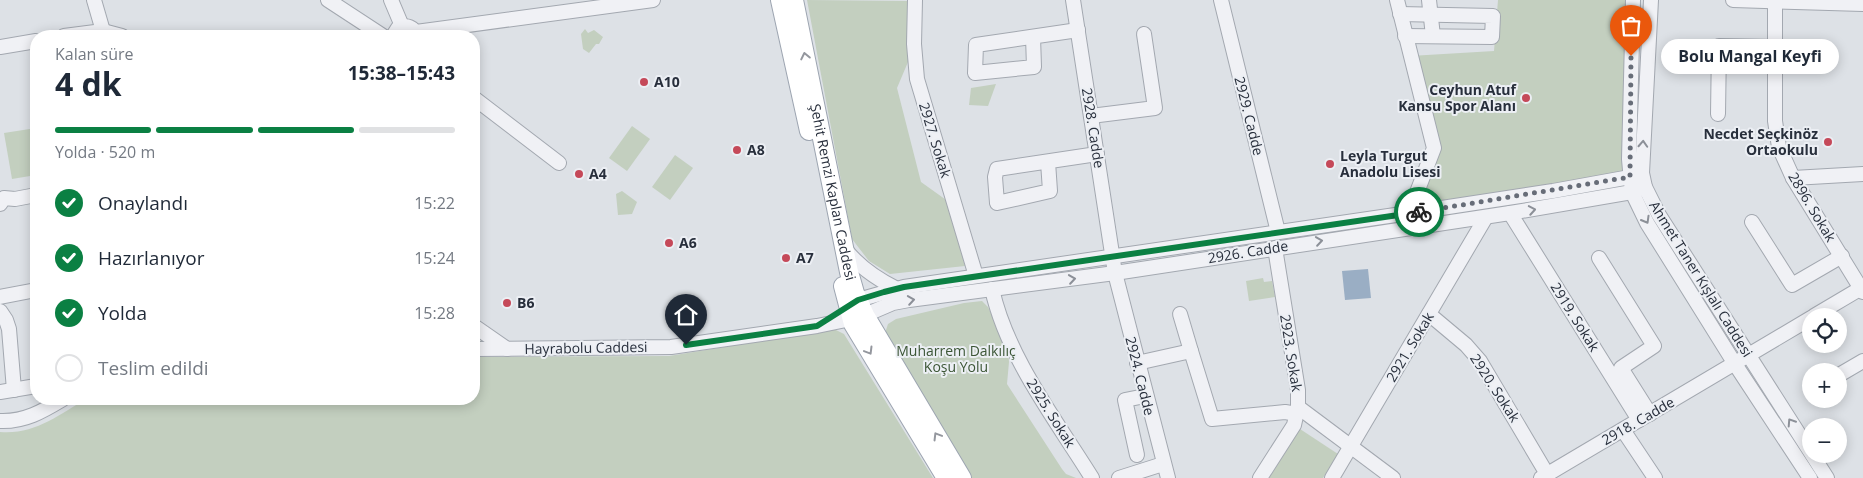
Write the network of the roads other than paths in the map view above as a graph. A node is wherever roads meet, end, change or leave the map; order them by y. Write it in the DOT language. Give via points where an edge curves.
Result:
graph roads {
  1 [pos="94,0"];
  2 [pos="328,0"];
  3 [pos="391,0"];
  4 [pos="653,0"];
  5 [pos="780,0"];
  6 [pos="794,0"];
  7 [pos="914,0"];
  8 [pos="1073,0"];
  9 [pos="1221,0"];
  10 [pos="1397,0"];
  11 [pos="1429,0"];
  12 [pos="1632,0"];
  13 [pos="1651,0"];
  14 [pos="1733,0"];
  15 [pos="1775,1"];
  16 [pos="1863,4"];
  17 [pos="579,5"];
  18 [pos="1400,14"];
  19 [pos="1430,15"];
  20 [pos="103,30"];
  21 [pos="374,30"];
  22 [pos="397,30"];
  23 [pos="400,30"];
  24 [pos="413,30"];
  25 [pos="439,30"];
  26 [pos="1078,30"];
  27 [pos="1144,34"];
  28 [pos="1405,36"];
  29 [pos="1432,36"];
  30 [pos="1033,37"];
  31 [pos="30,42"];
  32 [pos="0,47"];
  33 [pos="1775,47"];
  34 [pos="480,103"];
  35 [pos="1718,114"];
  36 [pos="1091,116"];
  37 [pos="1097,154"];
  38 [pos="1048,162"];
  39 [pos="559,163"];
  40 [pos="1863,174"];
  41 [pos="1636,175"];
  42 [pos="1793,178"];
  43 [pos="1638,190"];
  44 [pos="30,196"];
  45 [pos="1,199"];
  46 [pos="1409,213"];
  47 [pos="1510,213"];
  48 [pos="1486,217"];
  49 [pos="1752,222"];
  50 [pos="1278,232"];
  51 [pos="844,247"];
  52 [pos="1275,248"];
  53 [pos="1112,256"];
  54 [pos="1842,256"];
  55 [pos="1599,258"];
  56 [pos="1115,273"];
  57 [pos="976,276"];
  58 [pos="897,289"];
  59 [pos="1862,289"];
  60 [pos="992,290"];
  61 [pos="30,291"];
  62 [pos="0,297"];
  63 [pos="1828,308"];
  64 [pos="855,310"];
  65 [pos="0,312"];
  66 [pos="1180,314"];
  67 [pos="1429,314"];
  68 [pos="1802,323"];
  69 [pos="480,330"];
  70 [pos="480,349"];
  71 [pos="506,349"];
  72 [pos="1191,351"];
  73 [pos="1748,355"];
  74 [pos="1863,361"];
  75 [pos="1137,363"];
  76 [pos="1735,364"];
  77 [pos="1847,370"];
  78 [pos="30,387"];
  79 [pos="14,390"];
  80 [pos="0,392"];
  81 [pos="1145,396"];
  82 [pos="53,405"];
  83 [pos="1297,410"];
  84 [pos="1644,417"];
  85 [pos="0,421"];
  86 [pos="1623,430"];
  87 [pos="1350,448"];
  88 [pos="1137,456"];
  89 [pos="1165,471"];
  90 [pos="1544,476"];
  91 [pos="946,478"];
  92 [pos="962,478"];
  93 [pos="1092,478"];
  94 [pos="1119,478"];
  95 [pos="1260,478"];
  96 [pos="1332,478"];
  97 [pos="1393,478"];
  98 [pos="1655,478"];
  99 [pos="1810,478"];
  100 [pos="1827,478"];
  1 -- 20 [label="street"];
  2 -- 21 [label="street"];
  3 -- 22 [label="street"];
  4 -- 17 [label="street"];
  5 -- 64 [label="main road, Şehit Remzi Kaplan Caddesi"];
  51 -- 6 [label="main road, Şehit Remzi Kaplan Caddesi, one-way"];
  7 -- 57 [label="street, 2927. Sokak" via="917,78"];
  8 -- 26 [label="street, 2928. Cadde"];
  9 -- 50 [label="street, 2929. Cadde"];
  10 -- 18 [label="street"];
  11 -- 19 [label="street"];
  12 -- 41 [label="street, Ahmet Taner Kışlalı Caddesi"];
  41 -- 13 [label="street, Ahmet Taner Kışlalı Caddesi, one-way"];
  14 -- 15 [label="street"];
  15 -- 16 [label="street"];
  15 -- 33 [label="street, 2896. Sokak"];
  17 -- 25 [label="street"];
  18 -- 19 [label="street"];
  18 -- 28 [label="street"];
  19 -- 29 [label="street"];
  19 -- 29 [label="street" via="1493,16 1492,37"];
  23 -- 24 [label="street" via="410,27"];
  26 -- 30 [label="street"];
  26 -- 36 [label="street, 2928. Cadde"];
  27 -- 36 [label="street" via="1156,108"];
  28 -- 29 [label="street"];
  28 -- 46 [label="street" via="1434,148"];
  30 -- 30 [label="street" via="976,45 975,73 1034,67"];
  31 -- 32 [label="street"];
  33 -- 35 [label="street" via="1719,46"];
  33 -- 42 [label="street, 2896. Sokak" via="1776,130 1782,155"];
  34 -- 39 [label="street"];
  36 -- 37 [label="street, 2928. Cadde"];
  37 -- 38 [label="street"];
  37 -- 53 [label="street, 2928. Cadde"];
  40 -- 42 [label="street"];
  41 -- 43 [label="street, Ahmet Taner Kışlalı Caddesi"];
  41 -- 46 [label="street, 2926. Cadde"];
  42 -- 54 [label="street, 2896. Sokak"];
  47 -- 43 [label="street, 2926. Cadde, one-way"];
  43 -- 73 [label="street, Ahmet Taner Kışlalı Caddesi" via="1659,216"];
  43 -- 76 [label="street, Ahmet Taner Kışlalı Caddesi, one-way" via="1648,223"];
  44 -- 45 [label="street"];
  46 -- 50 [label="street, 2926. Cadde"];
  47 -- 48 [label="street, 2926. Cadde"];
  47 -- 84 [label="street, 2919. Sokak"];
  52 -- 48 [label="street, 2926. Cadde, one-way"];
  48 -- 67 [label="street, 2921. Sokak"];
  49 -- 54 [label="street" via="1792,285"];
  50 -- 53 [label="street, 2926. Cadde"];
  51 -- 58 [label="street" via="864,269"];
  51 -- 64 [label="main road, Şehit Remzi Kaplan Caddesi"];
  52 -- 56 [label="street, 2926. Cadde"];
  52 -- 83 [label="street, 2923. Sokak" via="1298,390"];
  53 -- 56 [label="street, 2928. Cadde"];
  53 -- 57 [label="street, 2926. Cadde"];
  54 -- 59 [label="street, 2896. Sokak"];
  55 -- 84 [label="street" via="1654,346 1621,368"];
  60 -- 56 [label="street, 2926. Cadde, one-way"];
  56 -- 75 [label="street, 2924. Cadde"];
  57 -- 58 [label="street, 2926. Cadde"];
  58 -- 64 [label="street, 2926. Cadde"];
  59 -- 63 [label="street, 2918. Cadde"];
  64 -- 60 [label="street, 2926. Cadde, one-way"];
  60 -- 93 [label="street, 2925. Sokak" via="1018,360"];
  61 -- 62 [label="street"];
  64 -- 71 [label="street, Hayrabolu Caddesi" via="817,326 671,347"];
  64 -- 91 [label="main road, Şehit Remzi Kaplan Caddesi, one-way"];
  92 -- 64 [label="main road, Şehit Remzi Kaplan Caddesi, one-way"];
  65 -- 79 [label="street" via="9,329"];
  66 -- 72 [label="street"];
  67 -- 87 [label="street, 2921. Sokak"];
  67 -- 90 [label="street, 2920. Sokak" via="1480,361"];
  68 -- 73 [label="street, 2918. Cadde"];
  69 -- 71 [label="street"];
  70 -- 71 [label="street, Hayrabolu Caddesi"];
  72 -- 75 [label="street"];
  72 -- 83 [label="street" via="1212,419"];
  73 -- 76 [label="street, 2918. Cadde"];
  100 -- 73 [label="street, Ahmet Taner Kışlalı Caddesi, one-way"];
  74 -- 77 [label="street"];
  75 -- 81 [label="street, 2924. Cadde"];
  76 -- 84 [label="street, 2918. Cadde"];
  76 -- 99 [label="street, Ahmet Taner Kışlalı Caddesi"];
  78 -- 79 [label="street"];
  79 -- 80 [label="street"];
  81 -- 88 [label="street" via="1125,400"];
  81 -- 89 [label="street, 2924. Cadde"];
  82 -- 85 [label="street" via="28,418"];
  83 -- 87 [label="street"];
  83 -- 95 [label="street, 2923. Sokak" via="1292,428"];
  84 -- 86 [label="street, 2918. Cadde"];
  86 -- 90 [label="street, 2918. Cadde"];
  86 -- 98 [label="street"];
  87 -- 96 [label="street, 2921. Sokak"];
  87 -- 97 [label="street"];
  89 -- 94 [label="street"];
}
